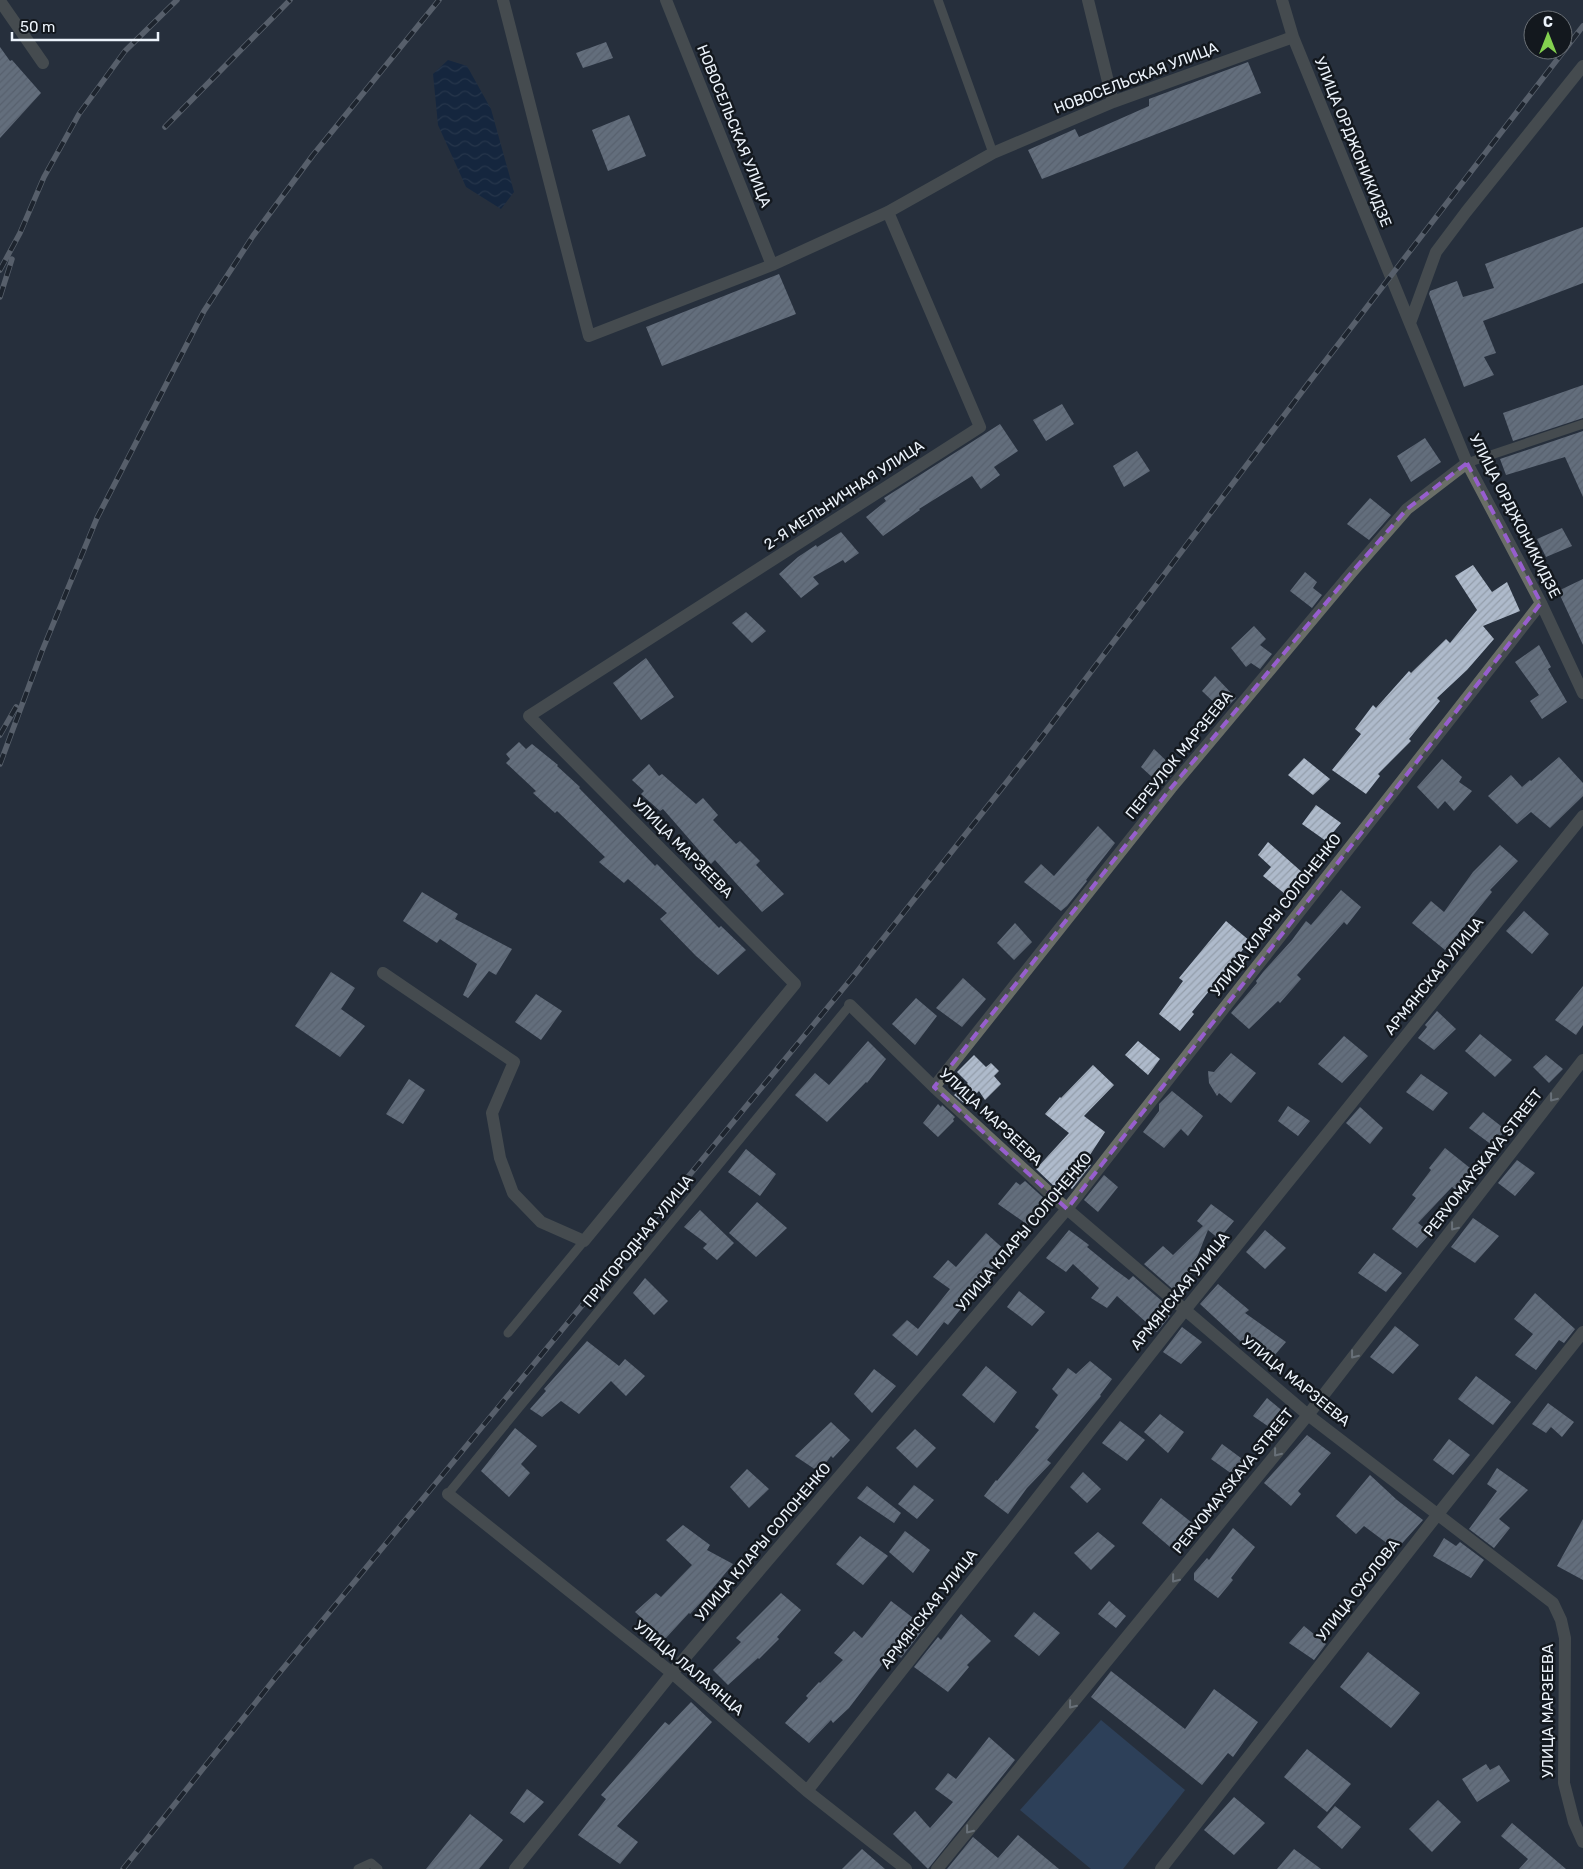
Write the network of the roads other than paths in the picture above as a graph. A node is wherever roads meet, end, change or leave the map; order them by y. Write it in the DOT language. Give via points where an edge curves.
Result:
graph roads {
  1 [pos="503,0"];
  2 [pos="666,0"];
  3 [pos="938,0"];
  4 [pos="1088,0"];
  5 [pos="1282,0"];
  6 [pos="0,2"];
  7 [pos="1293,37"];
  8 [pos="43,64"];
  9 [pos="1583,66"];
  10 [pos="1113,102"];
  11 [pos="993,153"];
  12 [pos="888,212"];
  13 [pos="772,265"];
  14 [pos="1410,323"];
  15 [pos="1583,424"];
  16 [pos="1468,463"];
  17 [pos="1541,603"];
  18 [pos="1583,693"];
  19 [pos="529,716"];
  20 [pos="1583,816"];
  21 [pos="384,974"];
  22 [pos="850,1005"];
  23 [pos="1583,1060"];
  24 [pos="934,1087"];
  25 [pos="1067,1209"];
  26 [pos="584,1241"];
  27 [pos="1185,1310"];
  28 [pos="1583,1332"];
  29 [pos="508,1333"];
  30 [pos="1308,1415"];
  31 [pos="448,1494"];
  32 [pos="1438,1514"];
  33 [pos="672,1673"];
  34 [pos="807,1791"];
  35 [pos="1583,1842"];
  36 [pos="358,1869"];
  37 [pos="378,1869"];
  38 [pos="516,1869"];
  39 [pos="906,1869"];
  40 [pos="937,1869"];
  41 [pos="1161,1869"];
  1 -- 13 [label="street, НОВОСЕЛЬСКАЯ УЛИЦА" via="589,336"];
  2 -- 13 [label="street, НОВОСЕЛЬСКАЯ УЛИЦА"];
  3 -- 11 [label="lane"];
  4 -- 10 [label="street"];
  5 -- 7 [label="street, УЛИЦА ОРДЖОНИКИДЗЕ"];
  6 -- 8 [label="street"];
  7 -- 10 [label="street, НОВОСЕЛЬСКАЯ УЛИЦА"];
  7 -- 14 [label="street, УЛИЦА ОРДЖОНИКИДЗЕ"];
  9 -- 14 [label="street" via="1436,252"];
  10 -- 11 [label="street, НОВОСЕЛЬСКАЯ УЛИЦА"];
  11 -- 12 [label="street, НОВОСЕЛЬСКАЯ УЛИЦА"];
  12 -- 13 [label="street, НОВОСЕЛЬСКАЯ УЛИЦА"];
  12 -- 19 [label="street, 2-Я МЕЛЬНИЧНАЯ УЛИЦА" via="980,427"];
  14 -- 16 [label="street, УЛИЦА ОРДЖОНИКИДЗЕ"];
  15 -- 16 [label="lane"];
  16 -- 17 [label="street, УЛИЦА ОРДЖОНИКИДЗЕ"];
  16 -- 24 [label="street, ПЕРЕУЛОК МАРЗЕЕВА" via="1407,509 1352,572 1172,788"];
  17 -- 18 [label="street, УЛИЦА ОРДЖОНИКИДЗЕ"];
  17 -- 25 [label="street, УЛИЦА КЛАРЫ СОЛОНЕНКО"];
  19 -- 26 [label="street, УЛИЦА МАРЗЕЕВА" via="795,984"];
  20 -- 27 [label="street, АРМЯНСКАЯ УЛИЦА"];
  21 -- 26 [label="street" via="514,1062 492,1112 500,1158 513,1193 541,1222"];
  22 -- 24 [label="street, УЛИЦА МАРЗЕЕВА"];
  22 -- 31 [label="lane, ПРИГОРОДНАЯ УЛИЦА"];
  23 -- 30 [label="street, PERVOMAYSKAYA STREET, one-way"];
  24 -- 25 [label="street, УЛИЦА МАРЗЕЕВА"];
  25 -- 27 [label="street, УЛИЦА МАРЗЕЕВА"];
  25 -- 33 [label="street, УЛИЦА КЛАРЫ СОЛОНЕНКО"];
  26 -- 29 [label="lane"];
  27 -- 30 [label="street, УЛИЦА МАРЗЕЕВА"];
  27 -- 34 [label="street, АРМЯНСКАЯ УЛИЦА"];
  28 -- 32 [label="street, УЛИЦА СУСЛОВА"];
  30 -- 32 [label="street, УЛИЦА МАРЗЕЕВА"];
  30 -- 40 [label="street, PERVOMAYSKAYA STREET, one-way"];
  31 -- 33 [label="street, УЛИЦА ЛАЛАЯНЦА"];
  32 -- 35 [label="street, УЛИЦА МАРЗЕЕВА" via="1553,1603 1565,1638 1564,1783"];
  32 -- 41 [label="street, УЛИЦА СУСЛОВА"];
  33 -- 34 [label="street, УЛИЦА ЛАЛАЯНЦА"];
  33 -- 38 [label="street, УЛИЦА КЛАРЫ СОЛОНЕНКО"];
  34 -- 39 [label="street, УЛИЦА ЛАЛАЯНЦА"];
  36 -- 37 [label="lane" via="371,1863"];
}
